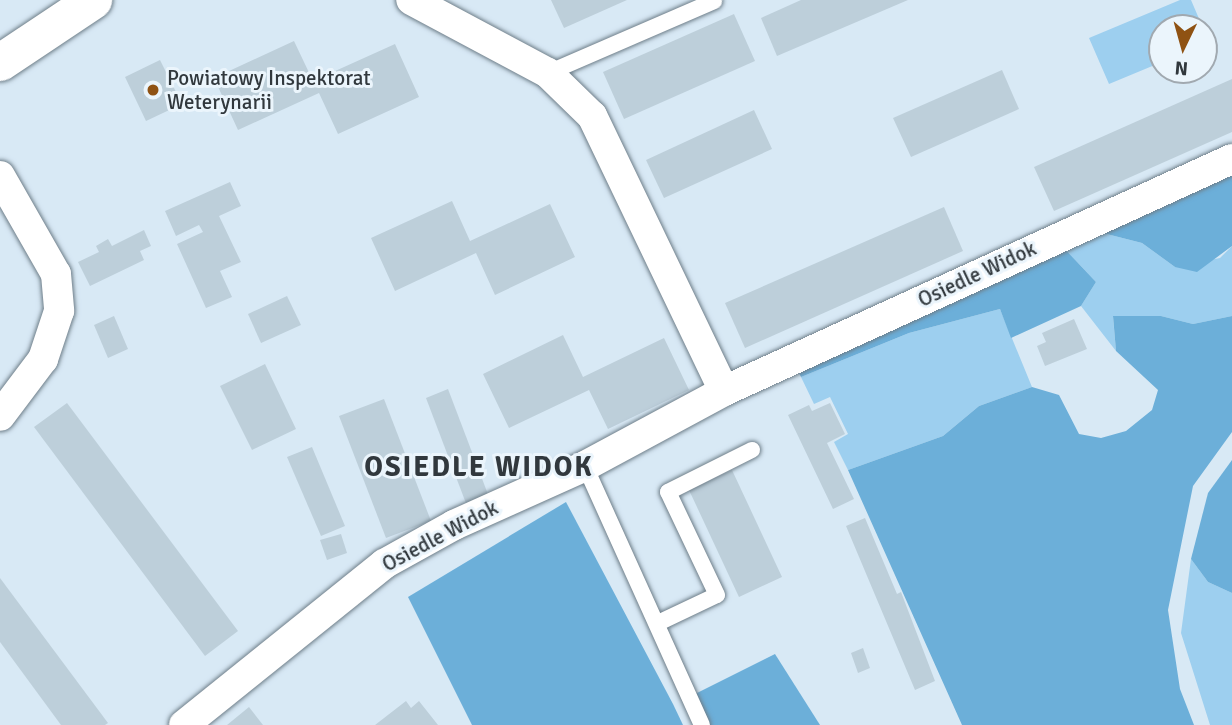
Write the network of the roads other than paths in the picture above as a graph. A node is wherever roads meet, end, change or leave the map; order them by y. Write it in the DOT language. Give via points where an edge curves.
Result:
graph roads {
  1 [pos="93,0"];
  2 [pos="411,0"];
  3 [pos="714,1"];
  4 [pos="0,62"];
  5 [pos="548,72"];
  6 [pos="1232,159"];
  7 [pos="0,176"];
  8 [pos="724,391"];
  9 [pos="0,416"];
  10 [pos="752,450"];
  11 [pos="585,466"];
  12 [pos="657,623"];
  13 [pos="184,725"];
  14 [pos="702,725"];
  1 -- 4 [label="street"];
  2 -- 5 [label="street"];
  3 -- 5 [label="lane"];
  5 -- 8 [label="street" via="601,129"];
  6 -- 8 [label="street, Osiedle Widok"];
  7 -- 9 [label="street" via="56,274 59,311 43,359"];
  8 -- 11 [label="street, Osiedle Widok"];
  10 -- 12 [label="lane" via="668,492 717,594"];
  11 -- 12 [label="lane"];
  11 -- 13 [label="street, Osiedle Widok" via="454,525 384,564"];
  12 -- 14 [label="lane"];
}
